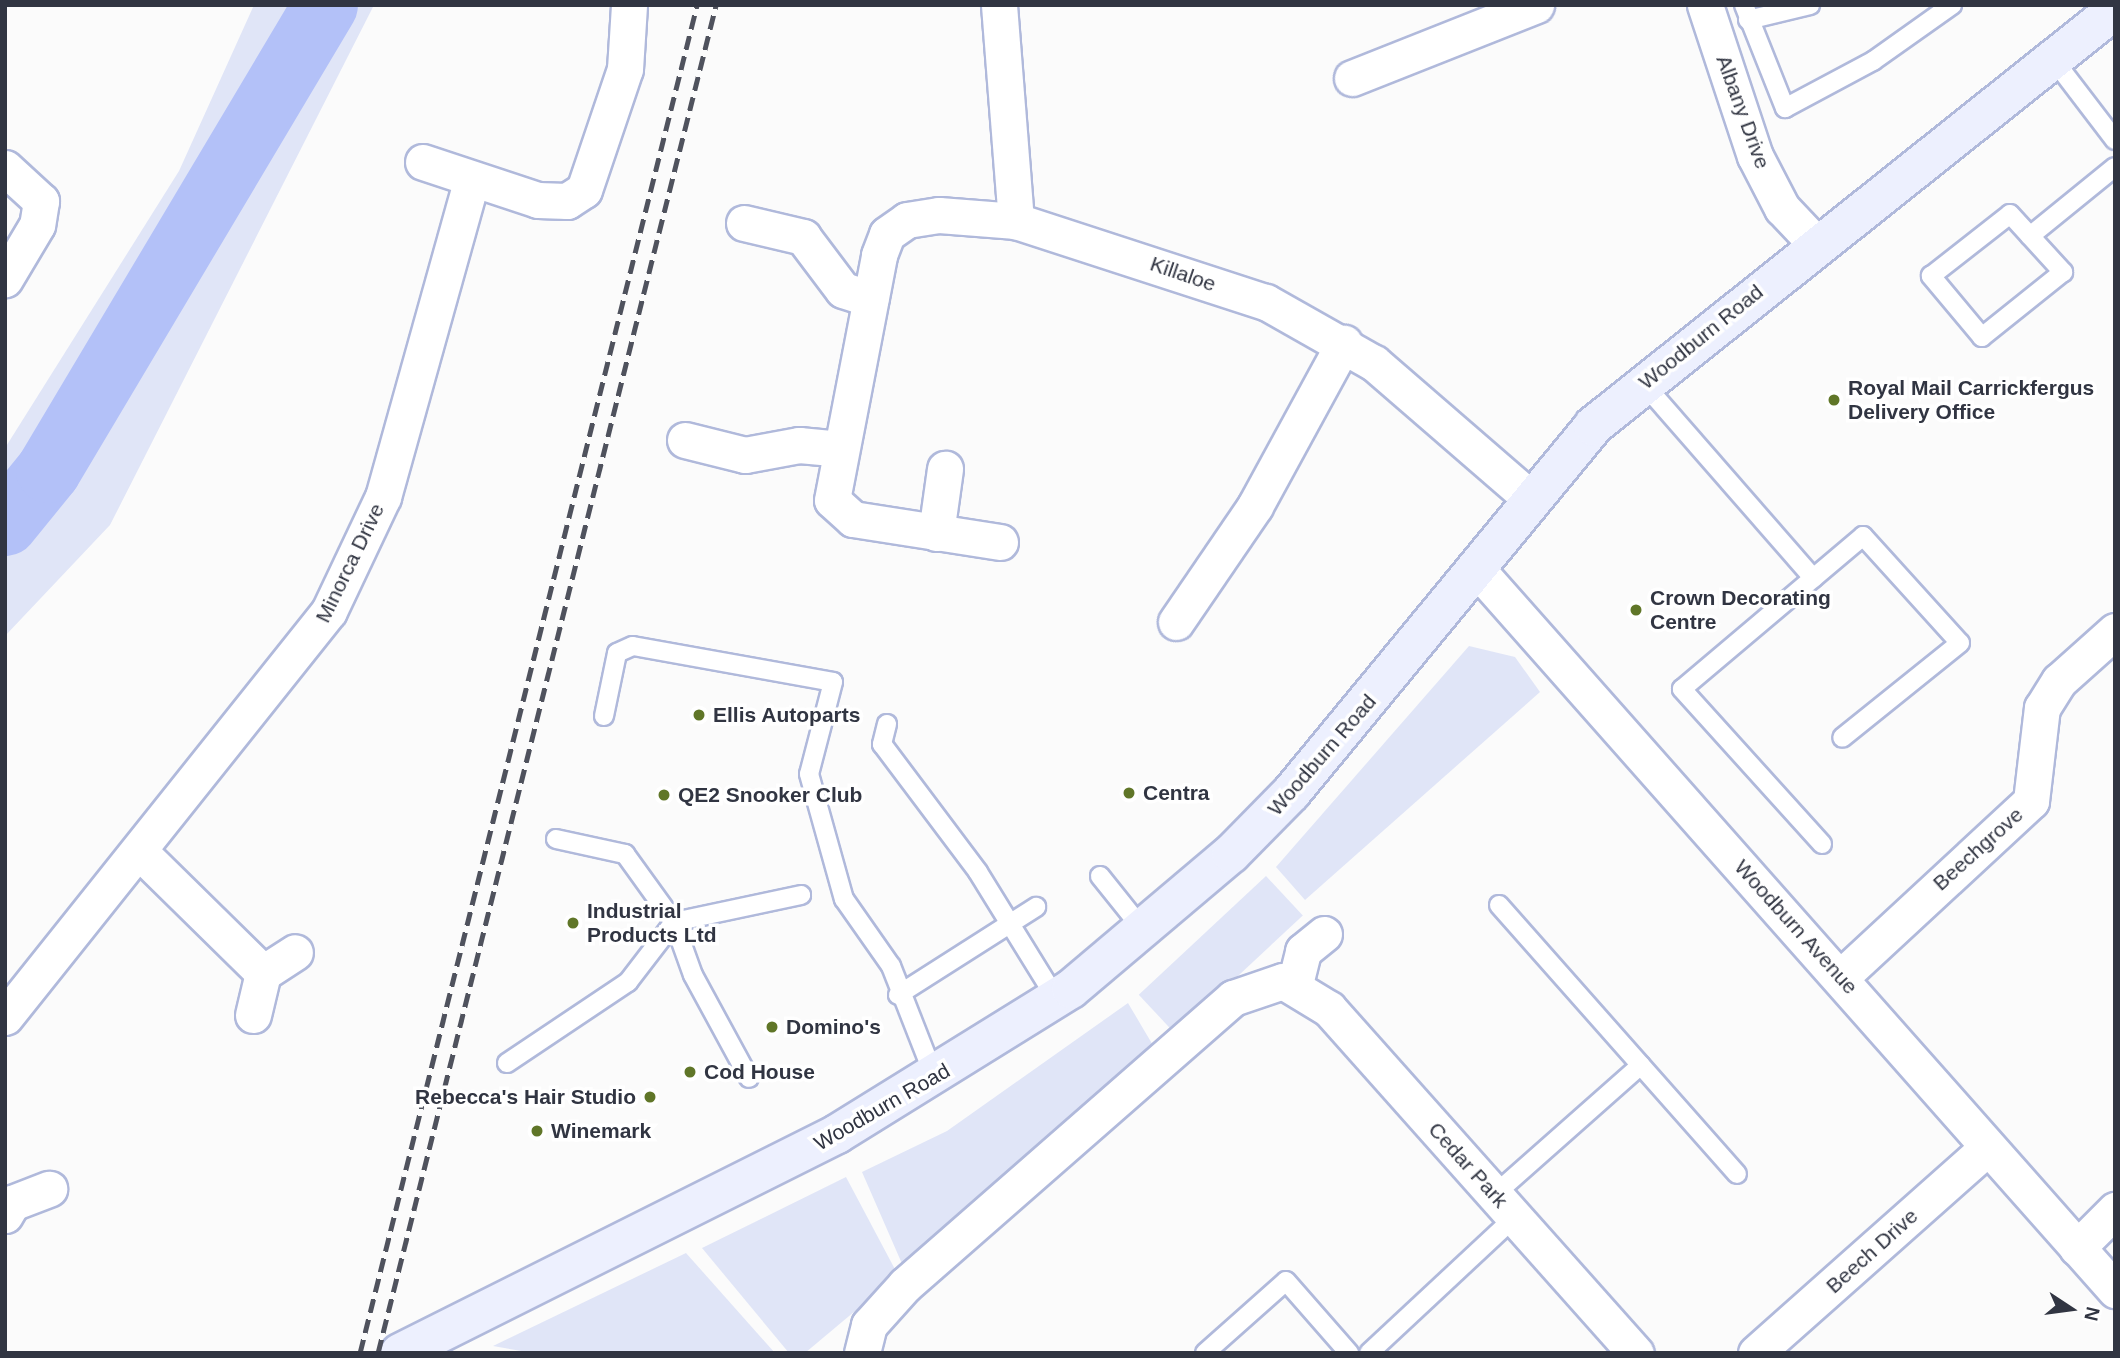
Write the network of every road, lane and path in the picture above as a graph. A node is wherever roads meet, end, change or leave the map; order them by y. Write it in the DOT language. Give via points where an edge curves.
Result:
graph roads {
  1 [pos="629,5"];
  2 [pos="999,5"];
  3 [pos="1536,5"];
  4 [pos="1705,5"];
  5 [pos="1810,5"];
  6 [pos="1952,5"];
  7 [pos="2115,10"];
  8 [pos="1746,12"];
  9 [pos="2053,59"];
  10 [pos="1352,78"];
  11 [pos="2115,141"];
  12 [pos="423,162"];
  13 [pos="2115,167"];
  14 [pos="5,168"];
  15 [pos="471,181"];
  16 [pos="1016,221"];
  17 [pos="744,223"];
  18 [pos="2030,236"];
  19 [pos="1816,245"];
  20 [pos="5,278"];
  21 [pos="871,299"];
  22 [pos="1344,343"];
  23 [pos="1643,383"];
  24 [pos="685,440"];
  25 [pos="841,449"];
  26 [pos="944,469"];
  27 [pos="1530,498"];
  28 [pos="936,533"];
  29 [pos="1000,542"];
  30 [pos="1475,567"];
  31 [pos="1813,578"];
  32 [pos="1176,622"];
  33 [pos="2115,631"];
  34 [pos="604,716"];
  35 [pos="887,724"];
  36 [pos="1842,738"];
  37 [pos="556,839"];
  38 [pos="1822,844"];
  39 [pos="140,852"];
  40 [pos="1100,876"];
  41 [pos="801,895"];
  42 [pos="1499,905"];
  43 [pos="1036,907"];
  44 [pos="674,922"];
  45 [pos="1013,926"];
  46 [pos="1144,931"];
  47 [pos="1324,934"];
  48 [pos="295,952"];
  49 [pos="263,973"];
  50 [pos="1841,977"];
  51 [pos="1295,984"];
  52 [pos="898,995"];
  53 [pos="1057,1000"];
  54 [pos="253,1015"];
  55 [pos="5,1017"];
  56 [pos="506,1063"];
  57 [pos="1641,1065"];
  58 [pos="749,1078"];
  59 [pos="935,1079"];
  60 [pos="1987,1148"];
  61 [pos="1737,1174"];
  62 [pos="49,1189"];
  63 [pos="8,1203"];
  64 [pos="1504,1206"];
  65 [pos="2115,1210"];
  66 [pos="2077,1248"];
  67 [pos="2115,1290"];
  68 [pos="406,1350"];
  69 [pos="862,1353"];
  70 [pos="1205,1353"];
  71 [pos="1349,1353"];
  72 [pos="1369,1353"];
  73 [pos="1636,1353"];
  74 [pos="1756,1353"];
  1 -- 15 [label="street" via="625,69 584,190 557,204"];
  2 -- 16 [label="street"];
  3 -- 10 [label="street"];
  4 -- 19 [label="street, Albany Drive" via="1755,156 1782,208"];
  5 -- 8 [label="lane"];
  6 -- 8 [label="lane" via="1873,61 1785,108"];
  7 -- 9 [label="street, Woodburn Road"];
  9 -- 11 [label="lane"];
  9 -- 19 [label="street, Woodburn Road"];
  12 -- 15 [label="street"];
  13 -- 18 [label="lane"];
  14 -- 20 [label="street" via="41,201 37,225"];
  15 -- 39 [label="street, Minorca Drive" via="416,388 356,559 314,635"];
  16 -- 21 [label="street, Killaloe" via="939,215 898,224 883,244"];
  16 -- 22 [label="street, Killaloe" via="1266,302"];
  17 -- 21 [label="street" via="803,237 843,290"];
  18 -- 18 [label="lane" via="2063,272 1982,337 1931,276 2010,215"];
  19 -- 23 [label="street, Woodburn Road"];
  21 -- 25 [label="street, Killaloe"];
  22 -- 27 [label="street, Killaloe"];
  22 -- 32 [label="street" via="1255,506"];
  23 -- 27 [label="street, Woodburn Road" via="1593,426"];
  23 -- 31 [label="lane"];
  24 -- 25 [label="street" via="746,455 799,445"];
  25 -- 28 [label="street, Killaloe" via="832,495 841,514"];
  26 -- 28 [label="street"];
  27 -- 30 [label="street, Woodburn Road"];
  28 -- 29 [label="street, Killaloe"];
  30 -- 46 [label="street, Woodburn Road" via="1291,793"];
  30 -- 50 [label="street, Woodburn Avenue"];
  31 -- 36 [label="lane" via="1863,536 1960,643"];
  31 -- 38 [label="lane" via="1682,689"];
  33 -- 50 [label="street, Beechgrove" via="2059,681 2042,708 2031,801"];
  34 -- 52 [label="lane" via="617,653 633,646 833,682 809,775 844,900 891,966"];
  35 -- 45 [label="lane" via="883,744"];
  37 -- 44 [label="lane" via="625,854"];
  39 -- 49 [label="street"];
  39 -- 55 [label="street, Minorca Drive"];
  40 -- 46 [label="lane"];
  41 -- 44 [label="lane"];
  42 -- 57 [label="lane"];
  43 -- 45 [label="lane"];
  44 -- 56 [label="lane" via="628,982"];
  44 -- 58 [label="lane" via="693,975"];
  45 -- 52 [label="lane"];
  45 -- 53 [label="lane"];
  46 -- 53 [label="street, Woodburn Road"];
  47 -- 51 [label="street" via="1304,951"];
  48 -- 49 [label="street"];
  49 -- 54 [label="street"];
  50 -- 60 [label="street, Woodburn Avenue"];
  51 -- 64 [label="street, Cedar Park" via="1329,1009"];
  51 -- 69 [label="street" via="1269,982 1233,998 905,1285 869,1325"];
  52 -- 59 [label="lane"];
  53 -- 59 [label="street, Woodburn Road"];
  57 -- 61 [label="lane"];
  57 -- 64 [label="lane"];
  59 -- 68 [label="street, Woodburn Road" via="837,1134"];
  60 -- 66 [label="street, Woodburn Avenue"];
  60 -- 74 [label="street, Beech Drive"];
  62 -- 63 [label="street"];
  64 -- 72 [label="lane"];
  64 -- 73 [label="street, Cedar Park"];
  65 -- 66 [label="street"];
  66 -- 67 [label="street, Woodburn Avenue"];
  70 -- 71 [label="lane" via="1286,1281"];
}
